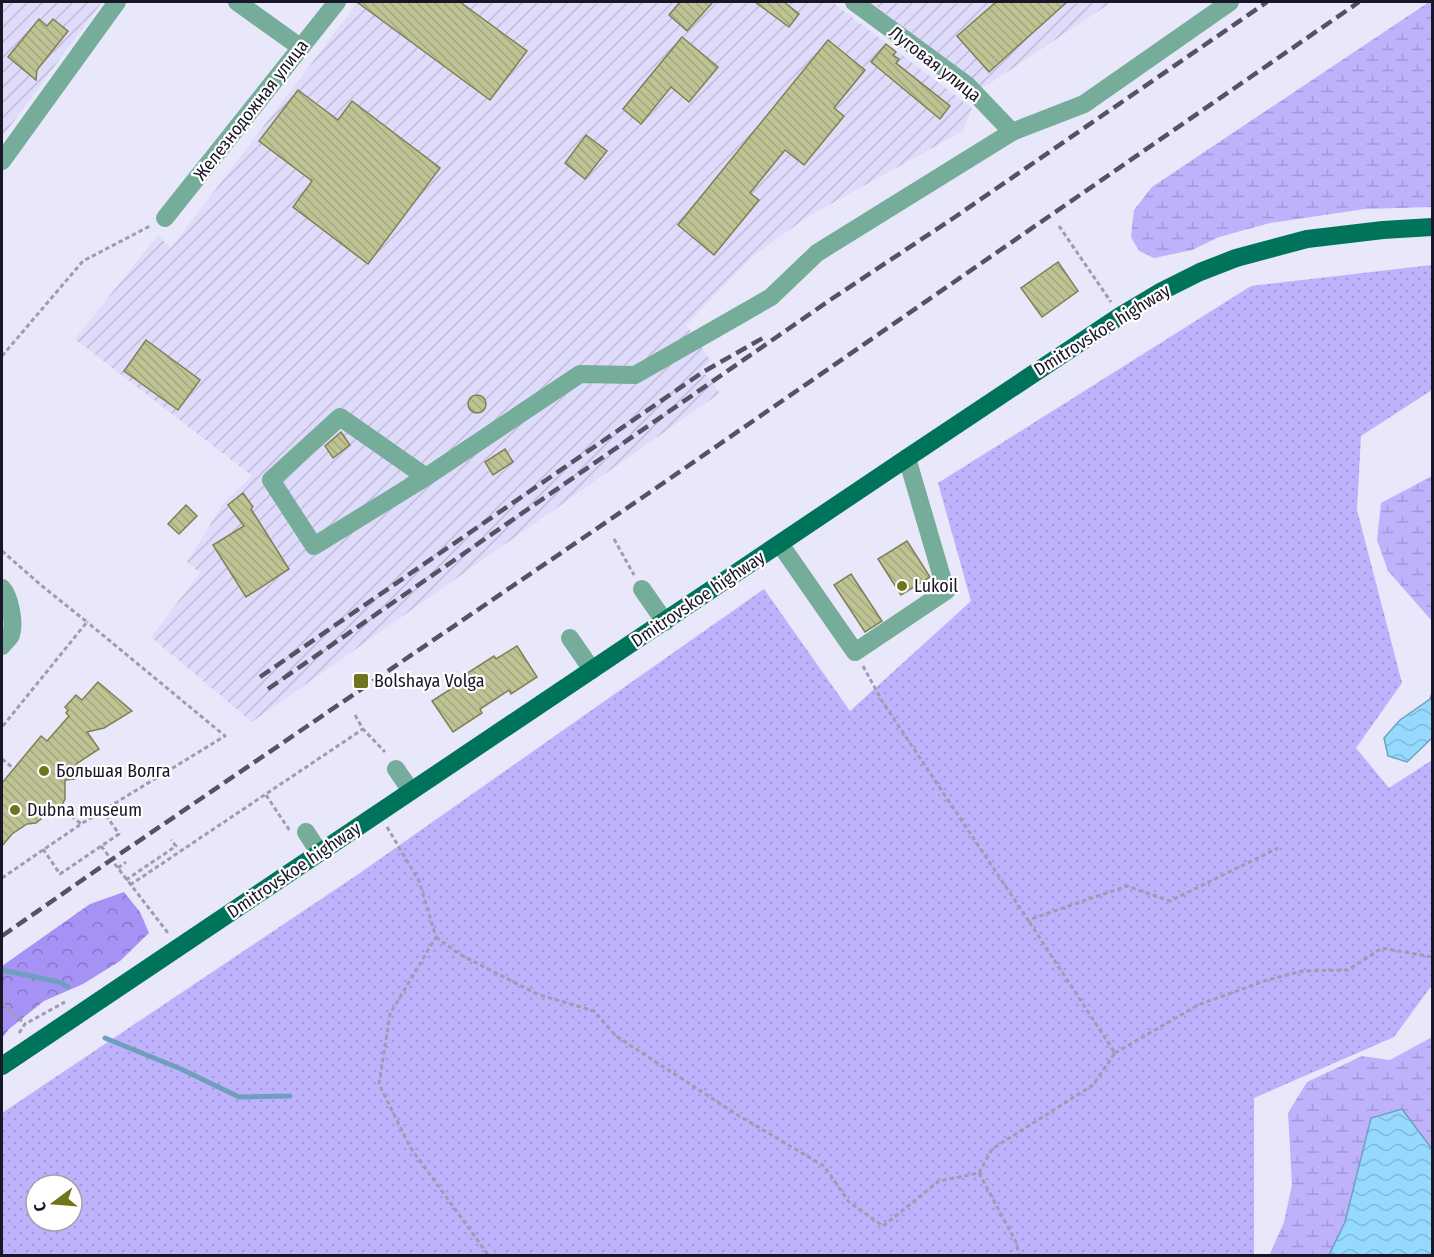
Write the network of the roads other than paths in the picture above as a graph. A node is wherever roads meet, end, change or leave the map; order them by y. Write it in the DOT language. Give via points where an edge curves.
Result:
graph roads {
  1 [pos="117,2"];
  2 [pos="237,2"];
  3 [pos="337,2"];
  4 [pos="854,2"];
  5 [pos="1230,2"];
  6 [pos="300,47"];
  7 [pos="1012,132"];
  8 [pos="2,161"];
  9 [pos="165,218"];
  10 [pos="1432,227"];
  11 [pos="907,458"];
  12 [pos="426,477"];
  13 [pos="780,544"];
  14 [pos="2,588"];
  15 [pos="642,590"];
  16 [pos="664,622"];
  17 [pos="570,638"];
  18 [pos="2,646"];
  19 [pos="592,670"];
  20 [pos="396,769"];
  21 [pos="411,791"];
  22 [pos="300,835"];
  23 [pos="319,852"];
  24 [pos="2,1066"];
  1 -- 8 [label="street"];
  2 -- 6 [label="street"];
  3 -- 6 [label="street, Железнодожная улица"];
  4 -- 7 [label="street, Луговая улица" via="967,85"];
  5 -- 7 [label="street" via="1084,104"];
  6 -- 9 [label="street, Железнодожная улица"];
  7 -- 12 [label="street" via="817,253 771,297 635,375 580,374"];
  10 -- 11 [label="main road, Dmitrovskoe highway" via="1307,239 1200,272 1120,316"];
  11 -- 13 [label="main road, Dmitrovskoe highway"];
  11 -- 13 [label="street" via="946,591 855,652"];
  12 -- 12 [label="street" via="340,417 271,480 314,546"];
  13 -- 16 [label="main road, Dmitrovskoe highway"];
  14 -- 18 [label="street" via="12,613 11,635"];
  15 -- 16 [label="street"];
  16 -- 19 [label="main road, Dmitrovskoe highway"];
  17 -- 19 [label="street"];
  19 -- 21 [label="main road, Dmitrovskoe highway"];
  20 -- 21 [label="street"];
  21 -- 23 [label="main road, Dmitrovskoe highway"];
  22 -- 23 [label="street"];
  23 -- 24 [label="main road, Dmitrovskoe highway"];
}
